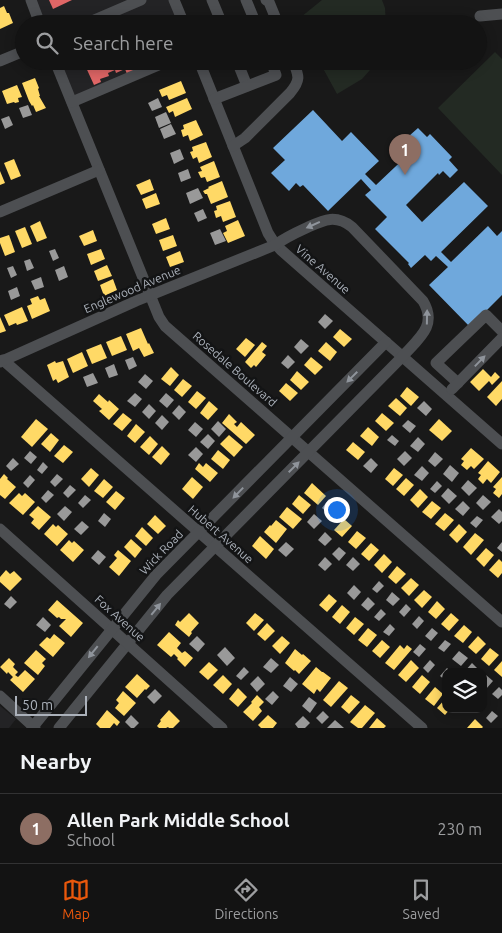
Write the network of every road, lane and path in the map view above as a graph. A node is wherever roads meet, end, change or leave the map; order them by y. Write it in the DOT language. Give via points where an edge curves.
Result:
graph roads {
  1 [pos="31,0"];
  2 [pos="140,0"];
  3 [pos="174,0"];
  4 [pos="212,0"];
  5 [pos="246,0"];
  6 [pos="266,0"];
  7 [pos="502,14"];
  8 [pos="37,15"];
  9 [pos="106,15"];
  10 [pos="180,15"];
  11 [pos="218,15"];
  12 [pos="252,15"];
  13 [pos="274,15"];
  14 [pos="487,15"];
  15 [pos="15,55"];
  16 [pos="0,61"];
  17 [pos="59,70"];
  18 [pos="147,70"];
  19 [pos="203,70"];
  20 [pos="241,70"];
  21 [pos="274,70"];
  22 [pos="296,70"];
  23 [pos="247,86"];
  24 [pos="214,99"];
  25 [pos="72,102"];
  26 [pos="233,146"];
  27 [pos="99,170"];
  28 [pos="0,212"];
  29 [pos="275,245"];
  30 [pos="150,296"];
  31 [pos="502,331"];
  32 [pos="502,338"];
  33 [pos="386,342"];
  34 [pos="402,357"];
  35 [pos="2,361"];
  36 [pos="458,383"];
  37 [pos="446,395"];
  38 [pos="292,437"];
  39 [pos="501,440"];
  40 [pos="309,452"];
  41 [pos="0,529"];
  42 [pos="199,532"];
  43 [pos="215,547"];
  44 [pos="502,622"];
  45 [pos="112,629"];
  46 [pos="128,644"];
  47 [pos="0,696"];
  48 [pos="34,728"];
  49 [pos="59,728"];
  50 [pos="222,728"];
  51 [pos="422,728"];
  1 -- 8 [label="street"];
  2 -- 9 [label="street"];
  3 -- 10 [label="street"];
  4 -- 11 [label="street"];
  5 -- 12 [label="street"];
  6 -- 13 [label="street"];
  7 -- 14 [label="street"];
  15 -- 16 [label="street"];
  17 -- 25 [label="street, Rosedale Boulevard"];
  18 -- 25 [label="street"];
  19 -- 24 [label="street, Vine Avenue"];
  20 -- 23 [label="street"];
  21 -- 23 [label="street" via="276,75"];
  22 -- 26 [label="street" via="298,78 290,93"];
  23 -- 24 [label="street"];
  24 -- 26 [label="street, Vine Avenue"];
  25 -- 27 [label="street, Rosedale Boulevard"];
  26 -- 29 [label="street, Vine Avenue"];
  27 -- 28 [label="street"];
  27 -- 30 [label="street, Rosedale Boulevard"];
  29 -- 30 [label="street, Englewood Avenue"];
  29 -- 33 [label="street, Vine Avenue"];
  34 -- 29 [label="street, Englewood Avenue, one-way" via="427,326 427,308 423,300 352,228 340,220 325,220 289,235"];
  30 -- 35 [label="street, Englewood Avenue"];
  30 -- 38 [label="street, Rosedale Boulevard" via="165,326"];
  31 -- 36 [label="street" via="486,315 436,363"];
  36 -- 32 [label="street, one-way"];
  33 -- 34 [label="street, Vine Avenue"];
  33 -- 38 [label="street, Wick Road, one-way"];
  34 -- 37 [label="street, Vine Avenue"];
  34 -- 40 [label="street"];
  35 -- 42 [label="street, Hubert Avenue"];
  36 -- 37 [label="street"];
  37 -- 39 [label="street, Vine Avenue"];
  38 -- 40 [label="street, Rosedale Boulevard"];
  38 -- 42 [label="street, Wick Road, one-way"];
  43 -- 40 [label="street, one-way"];
  40 -- 44 [label="street, Rosedale Boulevard"];
  41 -- 45 [label="street, Fox Avenue"];
  42 -- 43 [label="street, Hubert Avenue"];
  42 -- 45 [label="street, Wick Road" via="156,575"];
  46 -- 43 [label="street, one-way" via="167,595"];
  43 -- 51 [label="street, Hubert Avenue"];
  45 -- 46 [label="street, Fox Avenue"];
  45 -- 48 [label="street, Wick Road, one-way"];
  46 -- 49 [label="street"];
  46 -- 50 [label="street, Fox Avenue"];
  47 -- 48 [label="street"];
}
